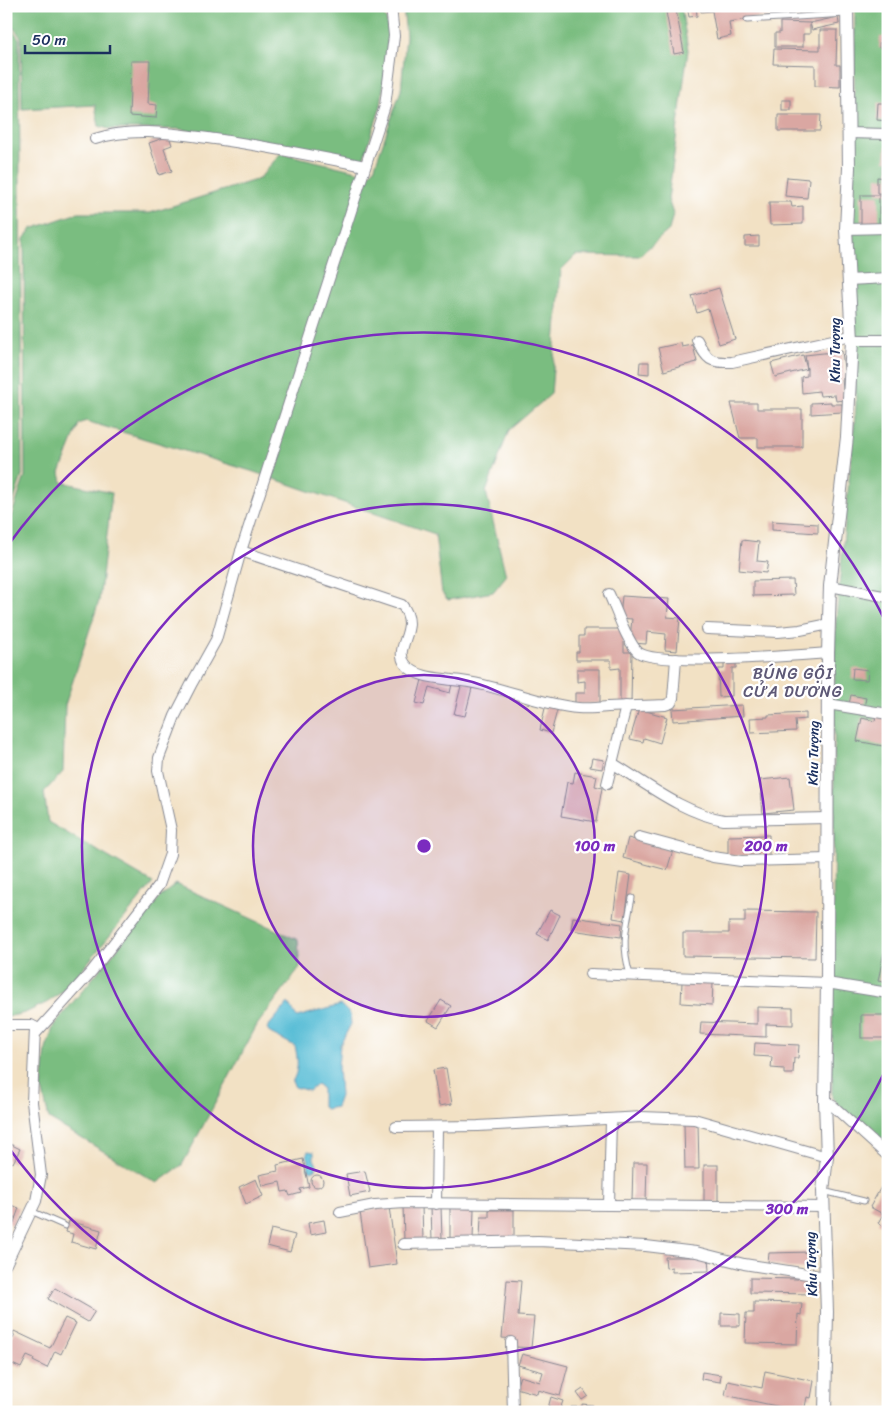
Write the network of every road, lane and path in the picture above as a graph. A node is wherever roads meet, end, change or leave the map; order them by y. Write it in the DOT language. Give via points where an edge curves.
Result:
graph roads {
  1 [pos="391,6"];
  2 [pos="847,10"];
  3 [pos="746,20"];
  4 [pos="848,133"];
  5 [pos="888,134"];
  6 [pos="95,139"];
  7 [pos="365,166"];
  8 [pos="888,228"];
  9 [pos="846,229"];
  10 [pos="888,278"];
  11 [pos="848,280"];
  12 [pos="852,338"];
  13 [pos="697,340"];
  14 [pos="888,340"];
  15 [pos="241,551"];
  16 [pos="830,586"];
  17 [pos="609,594"];
  18 [pos="888,597"];
  19 [pos="829,624"];
  20 [pos="707,630"];
  21 [pos="828,653"];
  22 [pos="676,659"];
  23 [pos="828,704"];
  24 [pos="626,706"];
  25 [pos="888,714"];
  26 [pos="612,763"];
  27 [pos="607,784"];
  28 [pos="827,818"];
  29 [pos="639,837"];
  30 [pos="828,860"];
  31 [pos="632,898"];
  32 [pos="590,974"];
  33 [pos="630,976"];
  34 [pos="827,983"];
  35 [pos="888,993"];
  36 [pos="6,1025"];
  37 [pos="35,1034"];
  38 [pos="824,1102"];
  39 [pos="611,1119"];
  40 [pos="396,1127"];
  41 [pos="437,1127"];
  42 [pos="888,1156"];
  43 [pos="827,1157"];
  44 [pos="823,1191"];
  45 [pos="864,1202"];
  46 [pos="436,1204"];
  47 [pos="609,1205"];
  48 [pos="824,1206"];
  49 [pos="31,1211"];
  50 [pos="340,1212"];
  51 [pos="64,1226"];
  52 [pos="403,1244"];
  53 [pos="6,1264"];
  54 [pos="826,1277"];
  55 [pos="511,1342"];
  56 [pos="513,1412"];
  57 [pos="825,1412"];
  1 -- 7 [label="street" via="394,36 385,106"];
  2 -- 3 [label="lane"];
  2 -- 4 [label="street, Khu Tượng"];
  4 -- 5 [label="street"];
  4 -- 9 [label="street, Khu Tượng"];
  6 -- 7 [label="street" via="109,134 166,132"];
  7 -- 15 [label="street"];
  8 -- 9 [label="street"];
  9 -- 11 [label="street, Khu Tượng"];
  10 -- 11 [label="street"];
  11 -- 12 [label="street, Khu Tượng"];
  12 -- 13 [label="street" via="719,363 704,355"];
  12 -- 14 [label="street"];
  12 -- 16 [label="street, Khu Tượng" via="847,437"];
  15 -- 24 [label="street" via="402,605 410,622 401,655 405,664 415,672 469,681 578,708"];
  15 -- 37 [label="street" via="216,640 176,716 159,758 158,770 171,830 170,854 159,885 92,970"];
  16 -- 18 [label="street"];
  16 -- 19 [label="street, Khu Tượng"];
  17 -- 22 [label="street" via="632,645 640,653"];
  19 -- 20 [label="street" via="778,632"];
  19 -- 21 [label="street, Khu Tượng"];
  21 -- 22 [label="street" via="743,659"];
  21 -- 23 [label="street, Khu Tượng"];
  22 -- 24 [label="street" via="671,703"];
  23 -- 25 [label="street"];
  23 -- 28 [label="street, Khu Tượng"];
  24 -- 26 [label="street"];
  26 -- 27 [label="street"];
  26 -- 28 [label="street" via="710,818"];
  28 -- 30 [label="street, Khu Tượng"];
  29 -- 30 [label="street" via="740,861"];
  30 -- 34 [label="street, Khu Tượng"];
  31 -- 33 [label="lane" via="624,952"];
  32 -- 33 [label="street"];
  33 -- 34 [label="street"];
  34 -- 35 [label="street"];
  34 -- 38 [label="street, Khu Tượng"];
  36 -- 37 [label="street" via="31,1025 35,1027"];
  37 -- 49 [label="street" via="32,1102 41,1175"];
  38 -- 42 [label="street" via="833,1106"];
  38 -- 43 [label="street, Khu Tượng"];
  39 -- 41 [label="street"];
  39 -- 43 [label="street" via="694,1119"];
  39 -- 47 [label="street"];
  40 -- 41 [label="street"];
  41 -- 46 [label="street"];
  43 -- 44 [label="street, Khu Tượng"];
  44 -- 45 [label="lane"];
  44 -- 48 [label="street, Khu Tượng"];
  46 -- 47 [label="street"];
  46 -- 50 [label="street" via="375,1205"];
  47 -- 48 [label="street"];
  48 -- 54 [label="street, Khu Tượng"];
  49 -- 51 [label="lane"];
  49 -- 53 [label="street"];
  52 -- 54 [label="street" via="538,1241 646,1246 696,1252 744,1264"];
  54 -- 57 [label="street, Khu Tượng"];
  55 -- 56 [label="street"];
}
